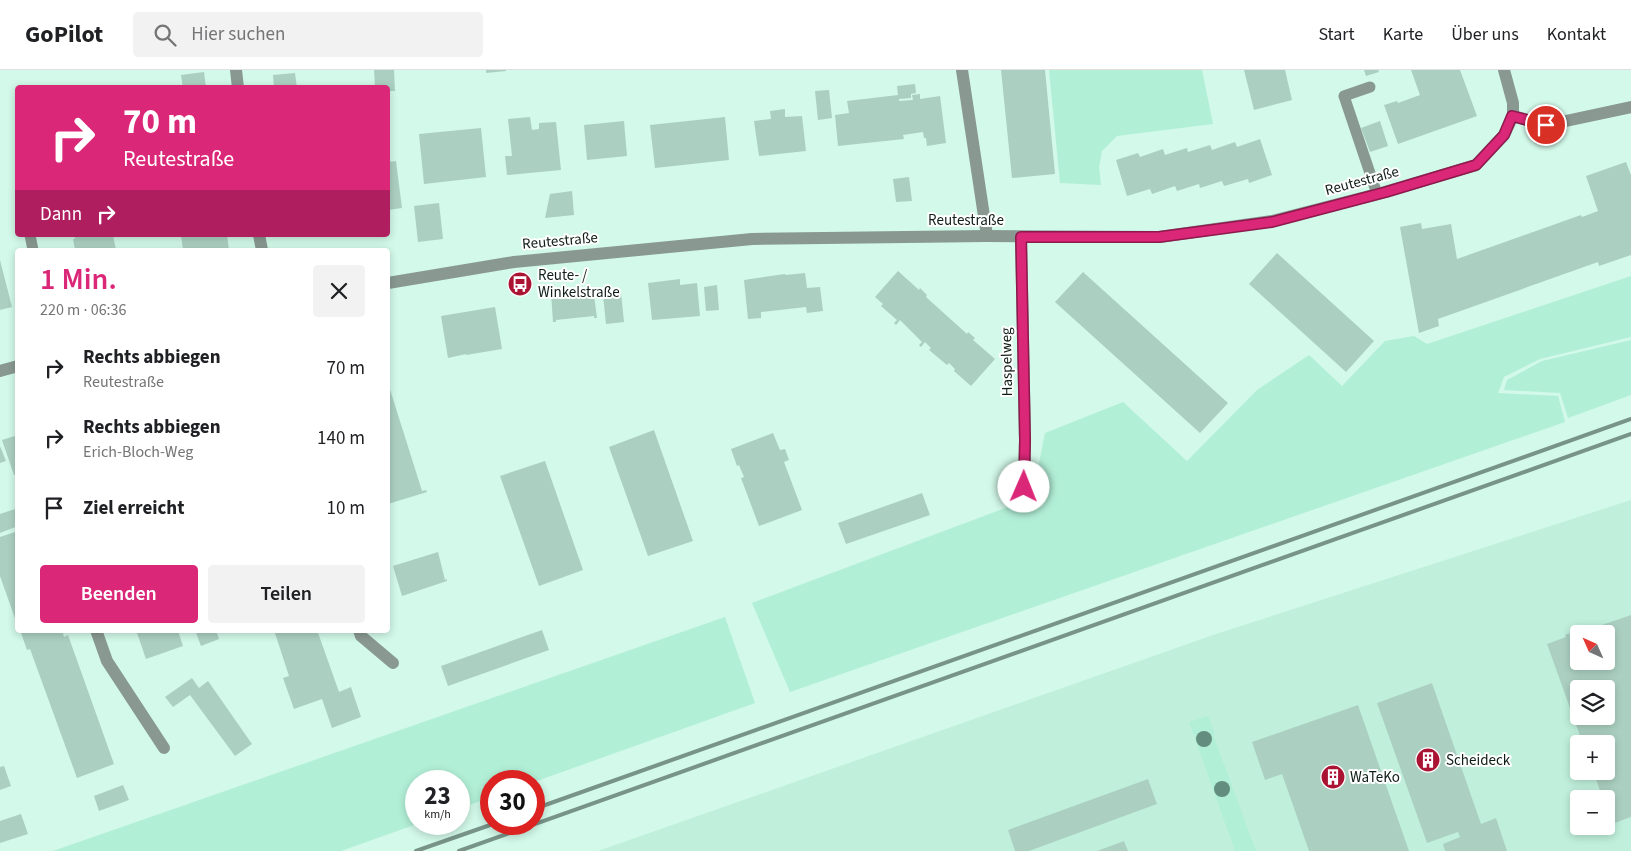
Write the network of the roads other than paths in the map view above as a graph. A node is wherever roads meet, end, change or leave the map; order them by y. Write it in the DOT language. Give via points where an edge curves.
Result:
graph roads {
  1 [pos="236,70"];
  2 [pos="962,70"];
  3 [pos="1504,70"];
  4 [pos="238,85"];
  5 [pos="1370,87"];
  6 [pos="1631,107"];
  7 [pos="1512,116"];
  8 [pos="1376,194"];
  9 [pos="987,236"];
  10 [pos="1021,237"];
  11 [pos="390,284"];
  12 [pos="15,370"];
  13 [pos="0,371"];
  14 [pos="1024,487"];
  15 [pos="97,633"];
  16 [pos="360,633"];
  17 [pos="393,663"];
  18 [pos="164,748"];
  1 -- 4 [label="street"];
  2 -- 9 [label="street"];
  3 -- 7 [label="street" via="1513,103"];
  5 -- 8 [label="lane" via="1344,96"];
  6 -- 7 [label="street" via="1546,125"];
  7 -- 8 [label="street, Reutestraße" via="1504,135 1476,165"];
  8 -- 10 [label="street, Reutestraße" via="1272,222 1159,237"];
  9 -- 10 [label="street, Reutestraße"];
  9 -- 11 [label="street, Reutestraße" via="752,239 514,262"];
  10 -- 14 [label="street, Haspelweg"];
  12 -- 13 [label="street"];
  15 -- 18 [label="street" via="106,661"];
  16 -- 17 [label="street"];
}
